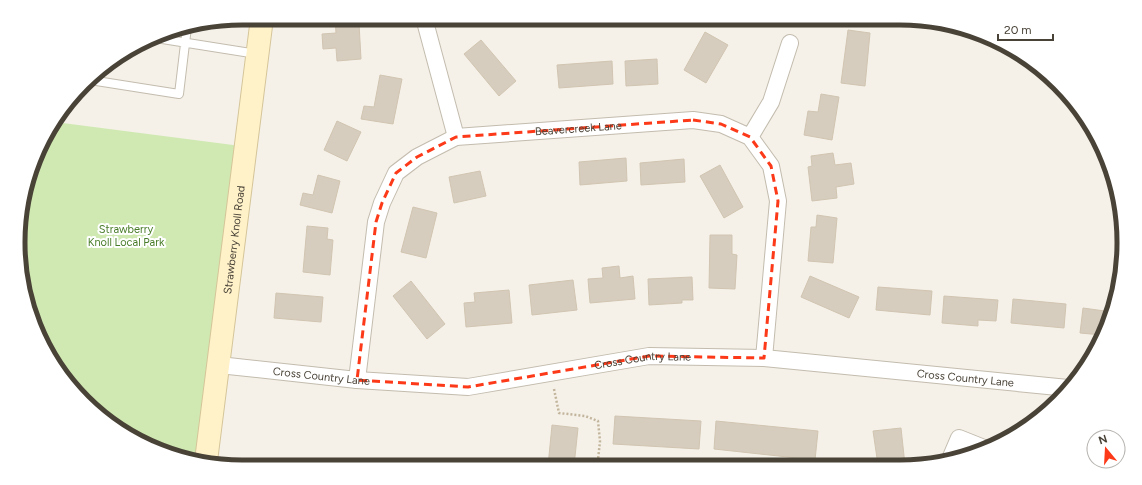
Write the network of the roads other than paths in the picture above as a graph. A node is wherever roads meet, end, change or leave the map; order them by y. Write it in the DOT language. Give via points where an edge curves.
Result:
graph roads {
  1 [pos="261,25"];
  2 [pos="426,25"];
  3 [pos="186,32"];
  4 [pos="166,40"];
  5 [pos="185,43"];
  6 [pos="790,43"];
  7 [pos="258,54"];
  8 [pos="97,81"];
  9 [pos="456,137"];
  10 [pos="750,137"];
  11 [pos="764,358"];
  12 [pos="219,365"];
  13 [pos="357,380"];
  14 [pos="1062,387"];
  15 [pos="977,445"];
  16 [pos="952,454"];
  17 [pos="207,457"];
  1 -- 7 [label="street, Strawberry Knoll Road"];
  2 -- 9 [label="street"];
  3 -- 5 [label="lane"];
  4 -- 5 [label="lane"];
  5 -- 7 [label="lane"];
  5 -- 8 [label="lane" via="179,94"];
  6 -- 10 [label="street" via="771,102"];
  7 -- 12 [label="street, Strawberry Knoll Road"];
  9 -- 10 [label="street, Beavercreek Lane" via="693,120 721,124"];
  9 -- 13 [label="street, Beavercreek Lane" via="417,157 396,173 382,203 376,222"];
  10 -- 11 [label="street" via="770,166 778,201"];
  11 -- 13 [label="street, Cross Country Lane" via="649,356 468,387"];
  11 -- 14 [label="street, Cross Country Lane"];
  12 -- 13 [label="street, Cross Country Lane"];
  12 -- 17 [label="street, Strawberry Knoll Road"];
  15 -- 16 [label="street" via="959,438"];
}
